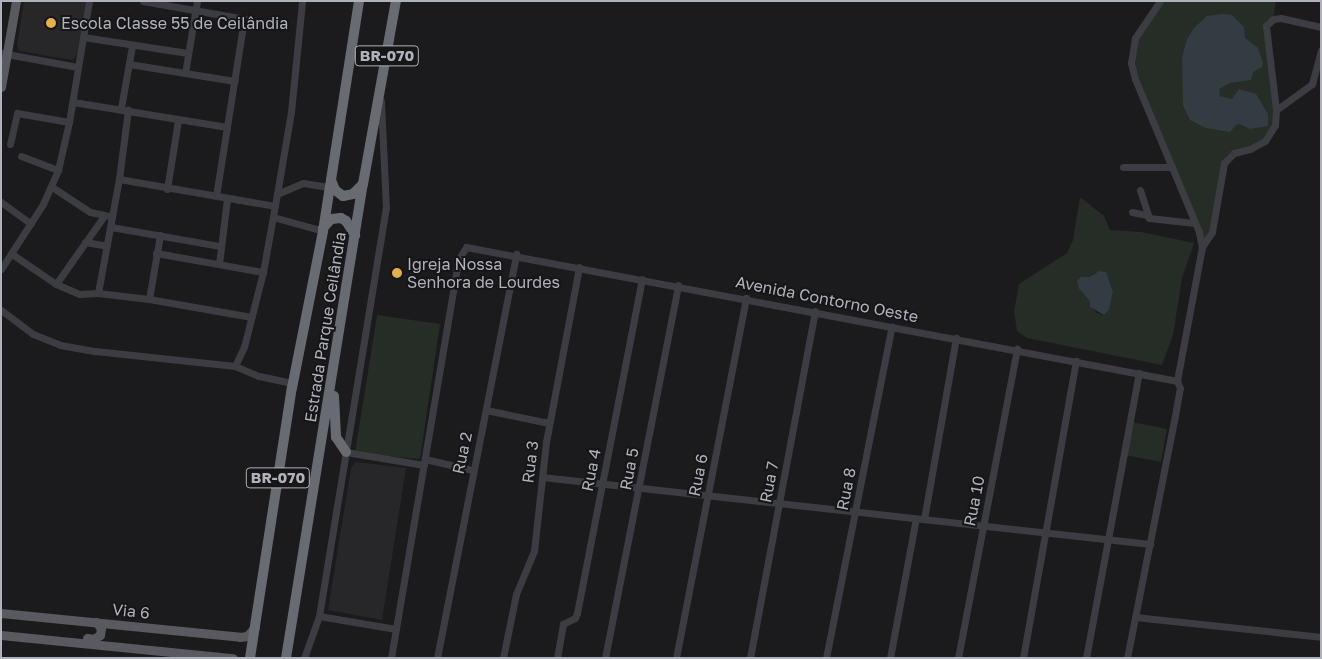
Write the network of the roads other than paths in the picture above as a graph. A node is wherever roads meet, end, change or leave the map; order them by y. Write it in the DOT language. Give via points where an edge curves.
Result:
graph roads {
  1 [pos="16,1"];
  2 [pos="89,1"];
  3 [pos="143,1"];
  4 [pos="197,1"];
  5 [pos="302,1"];
  6 [pos="359,1"];
  7 [pos="396,1"];
  8 [pos="1160,1"];
  9 [pos="195,10"];
  10 [pos="244,19"];
  11 [pos="268,23"];
  12 [pos="1321,27"];
  13 [pos="83,38"];
  14 [pos="132,46"];
  15 [pos="1321,50"];
  16 [pos="188,53"];
  17 [pos="4,54"];
  18 [pos="128,64"];
  19 [pos="78,67"];
  20 [pos="185,73"];
  21 [pos="235,81"];
  22 [pos="1,87"];
  23 [pos="380,96"];
  24 [pos="73,102"];
  25 [pos="124,109"];
  26 [pos="1276,110"];
  27 [pos="178,120"];
  28 [pos="69,122"];
  29 [pos="227,128"];
  30 [pos="10,144"];
  31 [pos="20,156"];
  32 [pos="1172,167"];
  33 [pos="1123,168"];
  34 [pos="58,170"];
  35 [pos="119,179"];
  36 [pos="330,183"];
  37 [pos="363,184"];
  38 [pos="52,187"];
  39 [pos="167,189"];
  40 [pos="1140,190"];
  41 [pos="277,194"];
  42 [pos="216,196"];
  43 [pos="228,199"];
  44 [pos="1,202"];
  45 [pos="275,206"];
  46 [pos="1132,212"];
  47 [pos="1146,215"];
  48 [pos="108,216"];
  49 [pos="273,217"];
  50 [pos="1196,223"];
  51 [pos="31,224"];
  52 [pos="111,227"];
  53 [pos="323,230"];
  54 [pos="160,235"];
  55 [pos="355,235"];
  56 [pos="85,242"];
  57 [pos="107,246"];
  58 [pos="220,246"];
  59 [pos="1202,247"];
  60 [pos="156,253"];
  61 [pos="12,254"];
  62 [pos="516,254"];
  63 [pos="219,264"];
  64 [pos="579,267"];
  65 [pos="2,268"];
  66 [pos="263,272"];
  67 [pos="642,279"];
  68 [pos="56,284"];
  69 [pos="678,285"];
  70 [pos="98,293"];
  71 [pos="746,298"];
  72 [pos="149,299"];
  73 [pos="1,310"];
  74 [pos="816,311"];
  75 [pos="251,316"];
  76 [pos="892,326"];
  77 [pos="956,338"];
  78 [pos="1016,349"];
  79 [pos="1076,361"];
  80 [pos="235,366"];
  81 [pos="334,368"];
  82 [pos="1139,373"];
  83 [pos="1177,381"];
  84 [pos="293,383"];
  85 [pos="486,410"];
  86 [pos="549,424"];
  87 [pos="346,452"];
  88 [pos="425,462"];
  89 [pos="472,470"];
  90 [pos="542,477"];
  91 [pos="603,484"];
  92 [pos="639,488"];
  93 [pos="708,494"];
  94 [pos="780,502"];
  95 [pos="856,511"];
  96 [pos="920,518"];
  97 [pos="983,525"];
  98 [pos="1046,532"];
  99 [pos="1108,539"];
  100 [pos="1150,544"];
  101 [pos="1,613"];
  102 [pos="319,616"];
  103 [pos="1135,617"];
  104 [pos="96,622"];
  105 [pos="255,627"];
  106 [pos="396,629"];
  107 [pos="1,634"];
  108 [pos="22,636"];
  109 [pos="1321,637"];
  110 [pos="233,658"];
  111 [pos="250,658"];
  112 [pos="286,658"];
  113 [pos="304,658"];
  114 [pos="391,658"];
  115 [pos="437,658"];
  116 [pos="502,658"];
  117 [pos="557,658"];
  118 [pos="605,658"];
  119 [pos="676,658"];
  120 [pos="750,658"];
  121 [pos="826,658"];
  122 [pos="890,658"];
  123 [pos="958,658"];
  124 [pos="1023,658"];
  125 [pos="1086,658"];
  126 [pos="1127,658"];
  1 -- 17 [label="main road"];
  2 -- 13 [label="street"];
  3 -- 9 [label="street"];
  4 -- 9 [label="street"];
  5 -- 41 [label="street" via="291,112"];
  6 -- 36 [label="highway, Estrada Parque Ceilândia / BR-070"];
  7 -- 23 [label="highway, Estrada Parque Ceilândia / BR-070"];
  8 -- 32 [label="street" via="1135,38 1132,63"];
  9 -- 10 [label="street"];
  9 -- 16 [label="street"];
  10 -- 11 [label="street"];
  10 -- 21 [label="street"];
  12 -- 26 [label="street" via="1280,18 1272,19 1266,26"];
  13 -- 14 [label="street"];
  13 -- 19 [label="street"];
  14 -- 16 [label="street"];
  14 -- 18 [label="street"];
  15 -- 26 [label="street" via="1312,84"];
  16 -- 20 [label="street"];
  17 -- 19 [label="street"];
  17 -- 22 [label="main road"];
  18 -- 20 [label="street"];
  18 -- 25 [label="street"];
  19 -- 24 [label="street"];
  20 -- 21 [label="street"];
  21 -- 29 [label="street"];
  23 -- 37 [label="highway, Estrada Parque Ceilândia / BR-070"];
  23 -- 87 [label="street" via="386,208"];
  24 -- 25 [label="street"];
  24 -- 28 [label="street"];
  25 -- 27 [label="street"];
  25 -- 35 [label="street"];
  26 -- 59 [label="street" via="1273,132 1265,142 1234,153 1224,163 1212,232"];
  27 -- 29 [label="street"];
  27 -- 39 [label="street"];
  28 -- 30 [label="street" via="17,113"];
  28 -- 34 [label="street"];
  29 -- 42 [label="street"];
  31 -- 34 [label="street"];
  32 -- 33 [label="street"];
  32 -- 50 [label="street"];
  34 -- 38 [label="street"];
  35 -- 39 [label="street"];
  35 -- 48 [label="street"];
  36 -- 37 [label="highway" via="343,196 353,194"];
  36 -- 41 [label="street" via="302,183"];
  36 -- 53 [label="highway, Estrada Parque Ceilândia / BR-070"];
  37 -- 55 [label="highway, Estrada Parque Ceilândia / BR-070"];
  38 -- 48 [label="street" via="90,212"];
  38 -- 51 [label="street"];
  39 -- 42 [label="street"];
  40 -- 47 [label="street"];
  41 -- 45 [label="street"];
  42 -- 43 [label="street"];
  43 -- 45 [label="street"];
  43 -- 58 [label="street"];
  44 -- 51 [label="street"];
  45 -- 49 [label="street"];
  46 -- 47 [label="street"];
  47 -- 50 [label="street"];
  48 -- 52 [label="street"];
  48 -- 56 [label="street"];
  49 -- 53 [label="street"];
  49 -- 66 [label="street"];
  50 -- 59 [label="street"];
  51 -- 61 [label="street"];
  52 -- 54 [label="street"];
  52 -- 57 [label="street"];
  53 -- 55 [label="highway" via="331,219 341,218"];
  53 -- 84 [label="highway, Estrada Parque Ceilândia / BR-070"];
  54 -- 58 [label="street"];
  54 -- 60 [label="street"];
  55 -- 81 [label="highway, Estrada Parque Ceilândia / BR-070"];
  56 -- 57 [label="street"];
  56 -- 68 [label="street"];
  57 -- 70 [label="street"];
  58 -- 63 [label="street"];
  59 -- 83 [label="street"];
  60 -- 63 [label="street"];
  60 -- 72 [label="street"];
  61 -- 65 [label="street"];
  61 -- 68 [label="street"];
  62 -- 64 [label="street, Avenida Contorno Oeste"];
  62 -- 85 [label="street, Rua 2"];
  62 -- 88 [label="street, Avenida Contorno Oeste" via="472,246 462,250"];
  63 -- 66 [label="street"];
  64 -- 67 [label="street, Avenida Contorno Oeste"];
  64 -- 86 [label="street, Rua 3"];
  66 -- 75 [label="street"];
  67 -- 69 [label="street, Avenida Contorno Oeste"];
  67 -- 91 [label="street, Rua 4"];
  68 -- 70 [label="street" via="80,294"];
  69 -- 71 [label="street, Avenida Contorno Oeste"];
  69 -- 92 [label="street, Rua 5"];
  70 -- 72 [label="street"];
  71 -- 74 [label="street, Avenida Contorno Oeste"];
  71 -- 93 [label="street, Rua 6"];
  72 -- 75 [label="street"];
  73 -- 80 [label="street" via="33,334 60,345"];
  74 -- 76 [label="street, Avenida Contorno Oeste"];
  74 -- 94 [label="street, Rua 7"];
  75 -- 80 [label="street"];
  76 -- 77 [label="street, Avenida Contorno Oeste"];
  76 -- 95 [label="street, Rua 8"];
  77 -- 78 [label="street, Avenida Contorno Oeste"];
  77 -- 96 [label="street"];
  78 -- 79 [label="street, Avenida Contorno Oeste"];
  78 -- 97 [label="street, Rua 10"];
  79 -- 82 [label="street, Avenida Contorno Oeste"];
  79 -- 98 [label="street"];
  80 -- 84 [label="street" via="259,376"];
  81 -- 87 [label="highway" via="336,437"];
  81 -- 112 [label="highway, Estrada Parque Ceilândia / BR-070"];
  82 -- 83 [label="street, Avenida Contorno Oeste"];
  82 -- 99 [label="street"];
  83 -- 100 [label="street" via="1180,388"];
  84 -- 105 [label="highway, Estrada Parque Ceilândia / BR-070"];
  85 -- 86 [label="street"];
  85 -- 89 [label="street, Rua 2"];
  86 -- 90 [label="street, Rua 3"];
  87 -- 88 [label="street"];
  87 -- 102 [label="street"];
  88 -- 89 [label="street"];
  88 -- 106 [label="street"];
  89 -- 115 [label="street, Rua 2"];
  90 -- 91 [label="street"];
  90 -- 116 [label="street, Rua 3" via="534,550 516,594"];
  91 -- 92 [label="street"];
  91 -- 117 [label="street, Rua 4" via="577,613 575,618 563,624"];
  92 -- 93 [label="street"];
  92 -- 118 [label="street, Rua 5"];
  93 -- 94 [label="street"];
  93 -- 119 [label="street, Rua 6"];
  94 -- 95 [label="street"];
  94 -- 120 [label="street, Rua 7"];
  95 -- 96 [label="street"];
  95 -- 121 [label="street, Rua 8"];
  96 -- 97 [label="street"];
  96 -- 122 [label="street"];
  97 -- 98 [label="street"];
  97 -- 123 [label="street, Rua 10"];
  98 -- 99 [label="street"];
  98 -- 124 [label="street"];
  99 -- 100 [label="street"];
  99 -- 125 [label="street"];
  100 -- 103 [label="street"];
  101 -- 104 [label="main road, Via 6"];
  102 -- 106 [label="street"];
  102 -- 113 [label="street"];
  103 -- 109 [label="street"];
  103 -- 126 [label="street"];
  104 -- 105 [label="main road, Via 6" via="240,637 247,636"];
  104 -- 108 [label="main road" via="101,630 94,638 44,634"];
  105 -- 111 [label="highway, Estrada Parque Ceilândia / BR-070"];
  106 -- 114 [label="street"];
  107 -- 108 [label="main road"];
  108 -- 110 [label="main road"];
}
